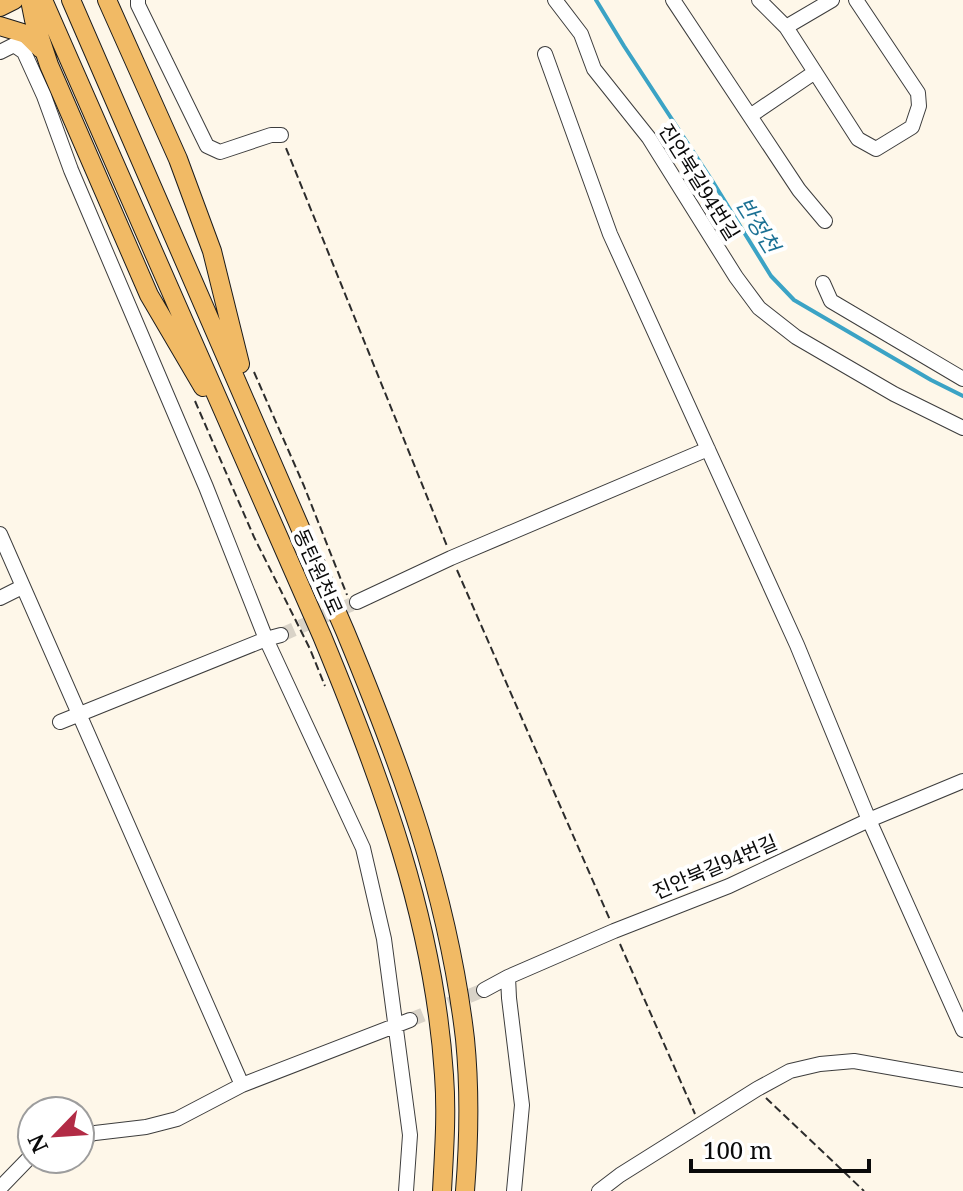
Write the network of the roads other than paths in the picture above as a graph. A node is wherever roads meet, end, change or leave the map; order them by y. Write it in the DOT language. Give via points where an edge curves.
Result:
graph roads {
  1 [pos="14,0"];
  2 [pos="30,0"];
  3 [pos="43,0"];
  4 [pos="71,0"];
  5 [pos="107,0"];
  6 [pos="138,0"];
  7 [pos="555,0"];
  8 [pos="673,0"];
  9 [pos="759,0"];
  10 [pos="832,0"];
  11 [pos="856,0"];
  12 [pos="0,7"];
  13 [pos="0,26"];
  14 [pos="786,27"];
  15 [pos="0,52"];
  16 [pos="545,54"];
  17 [pos="49,65"];
  18 [pos="815,72"];
  19 [pos="750,116"];
  20 [pos="281,135"];
  21 [pos="825,221"];
  22 [pos="823,283"];
  23 [pos="963,379"];
  24 [pos="963,428"];
  25 [pos="259,432"];
  26 [pos="237,442"];
  27 [pos="708,449"];
  28 [pos="0,534"];
  29 [pos="22,587"];
  30 [pos="0,598"];
  31 [pos="357,602"];
  32 [pos="281,635"];
  33 [pos="266,639"];
  34 [pos="80,713"];
  35 [pos="60,722"];
  36 [pos="963,781"];
  37 [pos="869,820"];
  38 [pos="508,977"];
  39 [pos="484,990"];
  40 [pos="410,1020"];
  41 [pos="395,1026"];
  42 [pos="963,1030"];
  43 [pos="963,1080"];
  44 [pos="242,1085"];
  45 [pos="96,1133"];
  46 [pos="16,1172"];
  47 [pos="0,1188"];
  48 [pos="406,1191"];
  49 [pos="442,1191"];
  50 [pos="465,1191"];
  51 [pos="514,1191"];
  52 [pos="599,1191"];
  1 -- 12 [label="main road"];
  2 -- 17 [label="main road"];
  3 -- 26 [label="main road, 동탄원천로"];
  4 -- 25 [label="main road, 동탄원천로"];
  5 -- 25 [label="main road" via="178,159 212,251"];
  6 -- 20 [label="street" via="207,146 220,152"];
  7 -- 24 [label="street, 진안북길94번길" via="581,34 594,69 649,138 759,308 796,337"];
  8 -- 19 [label="street"];
  9 -- 14 [label="street"];
  10 -- 14 [label="street"];
  11 -- 18 [label="street" via="918,93 912,127 876,149 858,139"];
  13 -- 17 [label="main road" via="26,34 40,46"];
  14 -- 18 [label="street"];
  15 -- 33 [label="street" via="14,45 24,52 44,96"];
  16 -- 27 [label="street" via="610,234"];
  17 -- 26 [label="main road" via="149,295"];
  18 -- 19 [label="street"];
  19 -- 21 [label="street"];
  22 -- 23 [label="street" via="831,301"];
  25 -- 50 [label="main road, 동탄원천로" via="387,734 433,874 465,1042"];
  26 -- 49 [label="main road, 동탄원천로" via="357,721 406,862 440,1029 445,1107"];
  27 -- 31 [label="street"];
  27 -- 37 [label="street"];
  28 -- 29 [label="street"];
  29 -- 30 [label="street"];
  29 -- 34 [label="street"];
  32 -- 33 [label="street"];
  33 -- 34 [label="street"];
  33 -- 41 [label="street" via="363,848 384,939"];
  34 -- 35 [label="street"];
  34 -- 44 [label="street"];
  36 -- 37 [label="street, 진안북길94번길"];
  37 -- 38 [label="street, 진안북길94번길" via="729,886"];
  37 -- 42 [label="street"];
  38 -- 39 [label="street, 진안북길94번길"];
  38 -- 51 [label="street" via="522,1105"];
  40 -- 41 [label="street"];
  41 -- 44 [label="street"];
  41 -- 48 [label="street" via="410,1135"];
  43 -- 52 [label="street" via="854,1061 790,1071"];
  44 -- 45 [label="street" via="177,1119"];
  46 -- 47 [label="street"];
}
